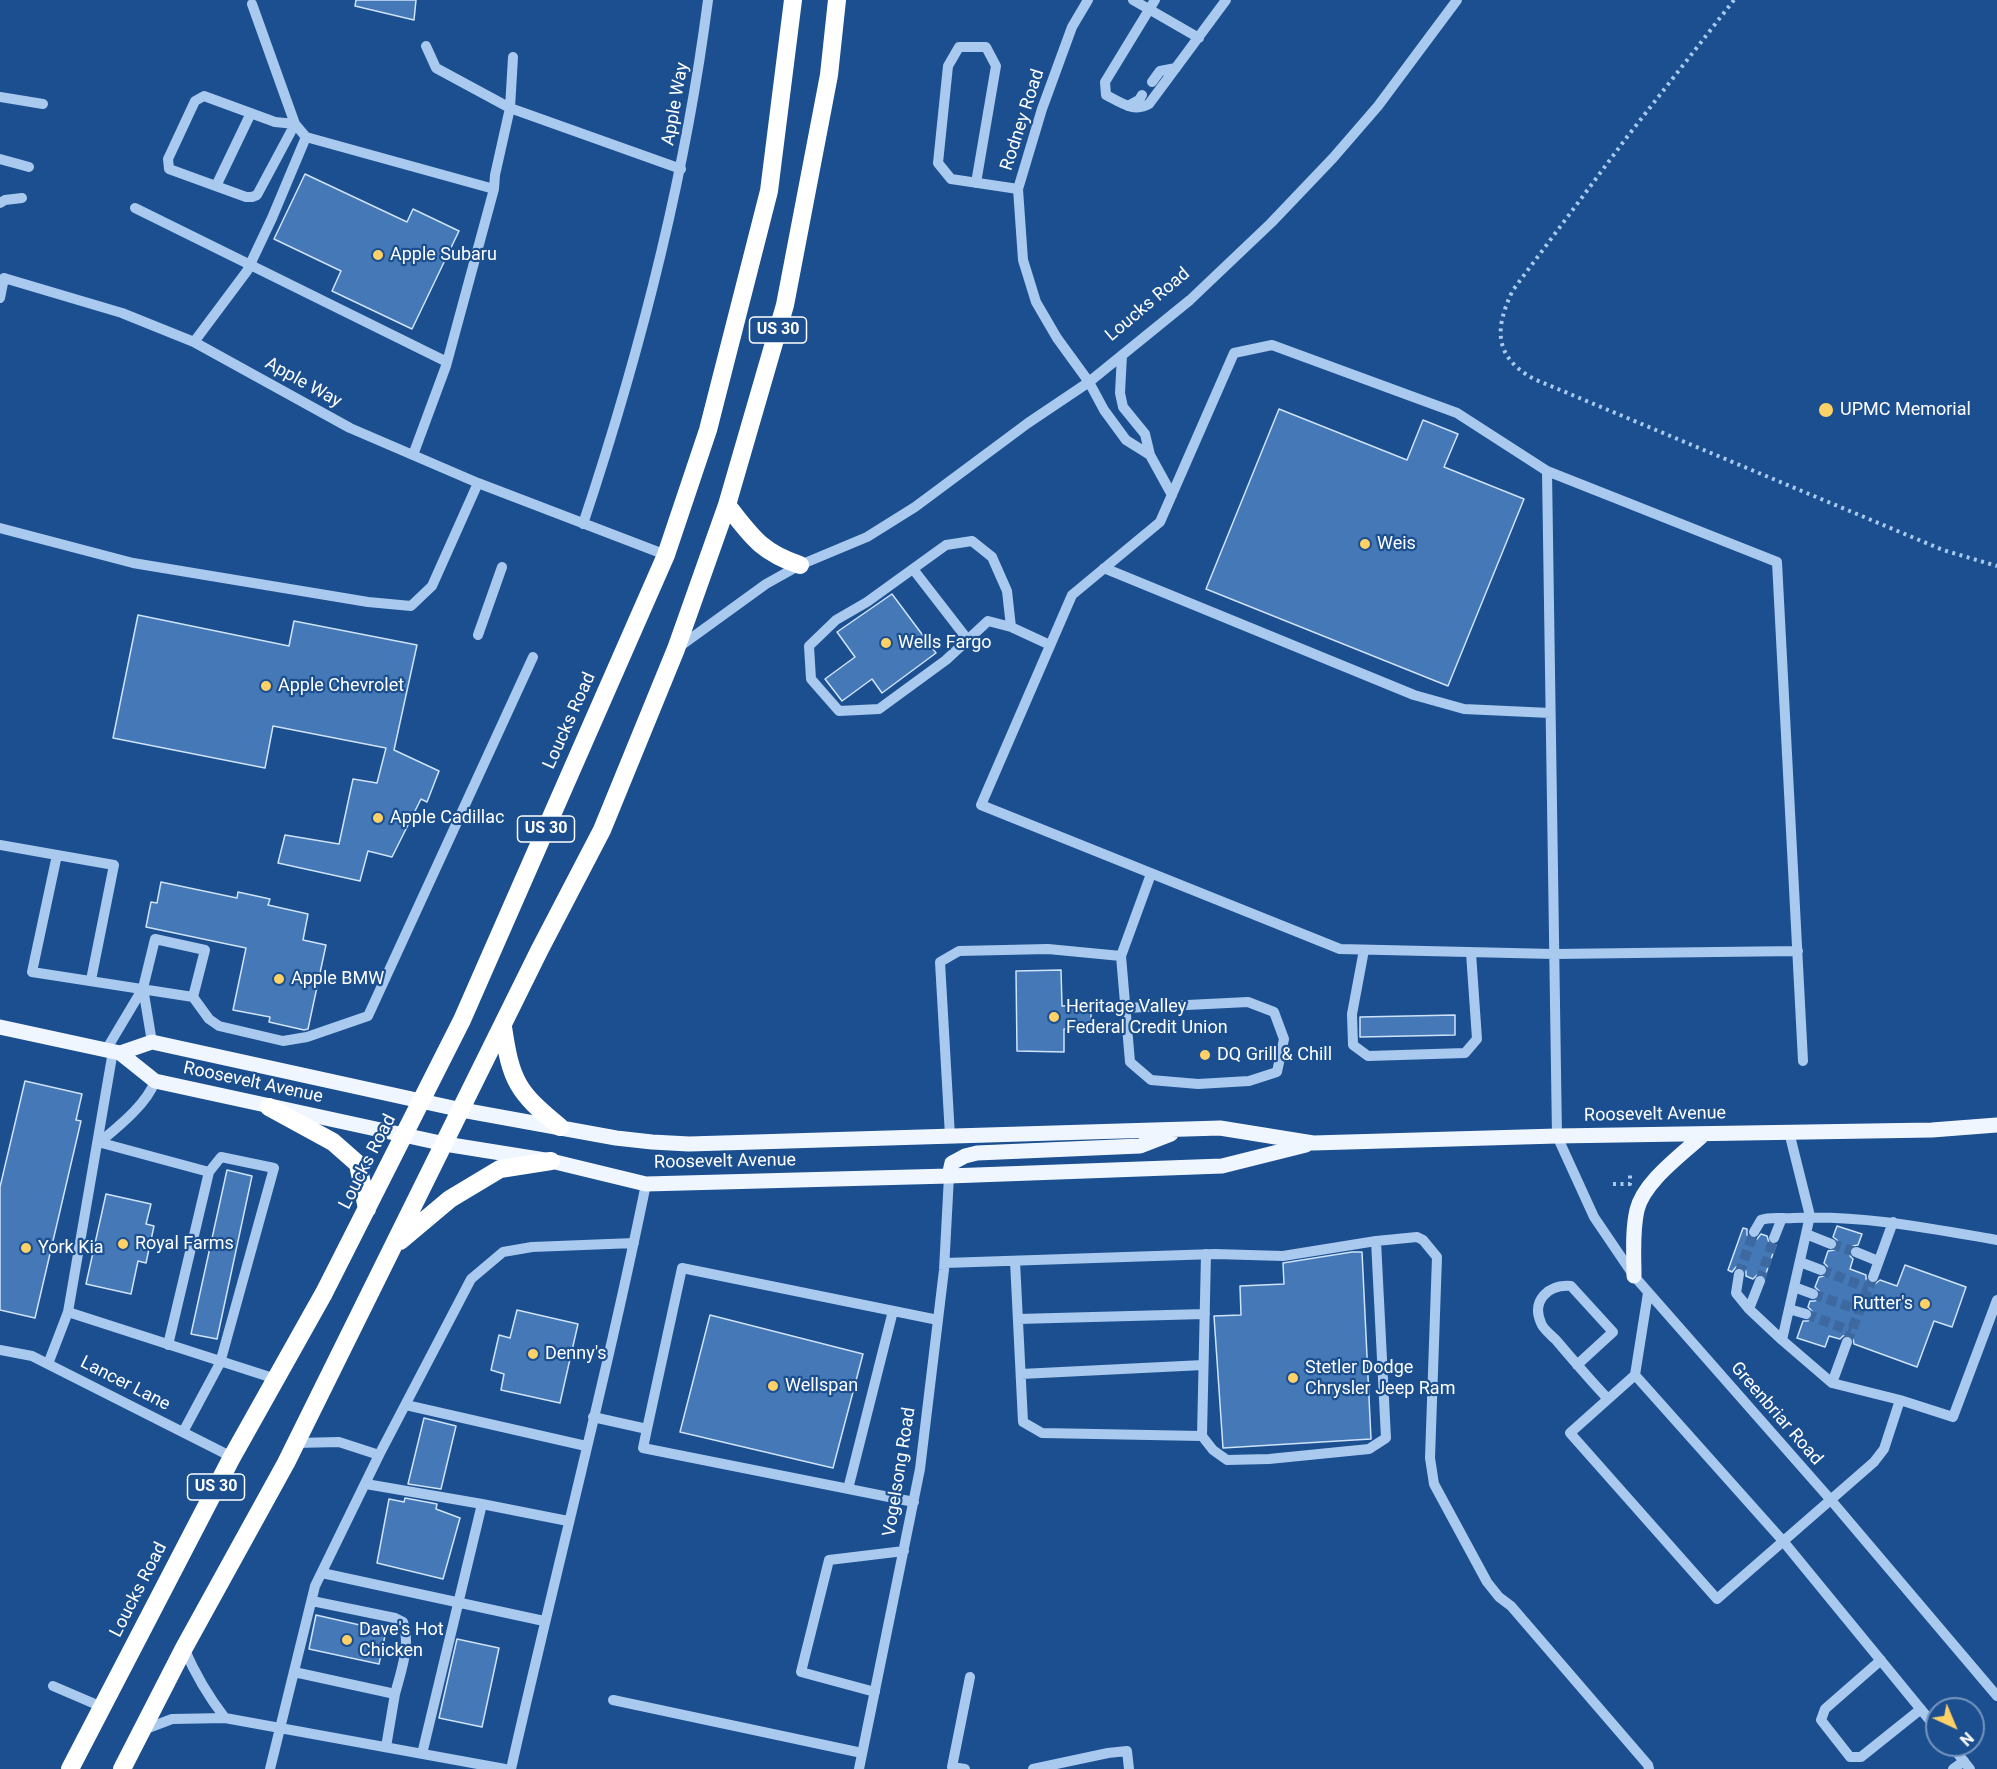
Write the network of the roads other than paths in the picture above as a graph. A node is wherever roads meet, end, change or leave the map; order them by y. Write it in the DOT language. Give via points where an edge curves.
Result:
graph roads {
  1 [pos="708,0"];
  2 [pos="793,0"];
  3 [pos="837,0"];
  4 [pos="1088,0"];
  5 [pos="1133,0"];
  6 [pos="1226,0"];
  7 [pos="1457,0"];
  8 [pos="252,4"];
  9 [pos="1152,4"];
  10 [pos="1199,38"];
  11 [pos="426,46"];
  12 [pos="513,57"];
  13 [pos="1176,68"];
  14 [pos="1152,81"];
  15 [pos="1142,95"];
  16 [pos="0,97"];
  17 [pos="43,104"];
  18 [pos="1128,106"];
  19 [pos="510,108"];
  20 [pos="251,114"];
  21 [pos="295,124"];
  22 [pos="306,137"];
  23 [pos="0,159"];
  24 [pos="29,167"];
  25 [pos="681,169"];
  26 [pos="976,183"];
  27 [pos="216,186"];
  28 [pos="494,189"];
  29 [pos="1018,189"];
  30 [pos="22,198"];
  31 [pos="0,203"];
  32 [pos="135,208"];
  33 [pos="250,265"];
  34 [pos="0,298"];
  35 [pos="194,342"];
  36 [pos="1122,355"];
  37 [pos="447,362"];
  38 [pos="1089,382"];
  39 [pos="413,455"];
  40 [pos="1150,455"];
  41 [pos="1547,471"];
  42 [pos="478,483"];
  43 [pos="1172,495"];
  44 [pos="727,505"];
  45 [pos="583,524"];
  46 [pos="0,528"];
  47 [pos="666,555"];
  48 [pos="800,565"];
  49 [pos="502,567"];
  50 [pos="1104,568"];
  51 [pos="913,569"];
  52 [pos="1011,627"];
  53 [pos="478,635"];
  54 [pos="968,640"];
  55 [pos="1050,645"];
  56 [pos="676,649"];
  57 [pos="533,657"];
  58 [pos="1550,713"];
  59 [pos="1,849"];
  60 [pos="57,855"];
  61 [pos="1151,874"];
  62 [pos="1364,950"];
  63 [pos="1798,951"];
  64 [pos="1471,953"];
  65 [pos="1554,954"];
  66 [pos="1121,956"];
  67 [pos="91,980"];
  68 [pos="143,988"];
  69 [pos="193,997"];
  70 [pos="1126,1008"];
  71 [pos="0,1027"];
  72 [pos="503,1027"];
  73 [pos="152,1042"];
  74 [pos="113,1051"];
  75 [pos="1803,1061"];
  76 [pos="155,1081"];
  77 [pos="422,1101"];
  78 [pos="269,1107"];
  79 [pos="462,1110"];
  80 [pos="1997,1125"];
  81 [pos="560,1127"];
  82 [pos="1182,1129"];
  83 [pos="1789,1132"];
  84 [pos="1704,1134"];
  85 [pos="406,1135"];
  86 [pos="950,1136"];
  87 [pos="1557,1136"];
  88 [pos="99,1142"];
  89 [pos="1313,1143"];
  90 [pos="445,1144"];
  91 [pos="551,1161"];
  92 [pos="209,1172"];
  93 [pos="950,1176"];
  94 [pos="646,1184"];
  95 [pos="367,1209"];
  96 [pos="1810,1216"];
  97 [pos="1782,1218"];
  98 [pos="1893,1222"];
  99 [pos="1754,1232"];
  100 [pos="1806,1234"];
  101 [pos="1774,1238"];
  102 [pos="1997,1240"];
  103 [pos="1376,1241"];
  104 [pos="634,1243"];
  105 [pos="1831,1244"];
  106 [pos="394,1246"];
  107 [pos="1856,1252"];
  108 [pos="1206,1254"];
  109 [pos="1015,1261"];
  110 [pos="1878,1261"];
  111 [pos="1800,1262"];
  112 [pos="945,1263"];
  113 [pos="1821,1270"];
  114 [pos="1739,1274"];
  115 [pos="1634,1276"];
  116 [pos="1873,1277"];
  117 [pos="1760,1281"];
  118 [pos="1794,1287"];
  119 [pos="1648,1293"];
  120 [pos="1813,1294"];
  121 [pos="1997,1300"];
  122 [pos="1749,1309"];
  123 [pos="1789,1309"];
  124 [pos="893,1311"];
  125 [pos="68,1312"];
  126 [pos="1205,1314"];
  127 [pos="1806,1314"];
  128 [pos="1018,1319"];
  129 [pos="938,1320"];
  130 [pos="1782,1340"];
  131 [pos="1847,1342"];
  132 [pos="168,1344"];
  133 [pos="0,1350"];
  134 [pos="220,1363"];
  135 [pos="48,1364"];
  136 [pos="1203,1365"];
  137 [pos="1577,1365"];
  138 [pos="1021,1374"];
  139 [pos="1635,1375"];
  140 [pos="276,1379"];
  141 [pos="1832,1383"];
  142 [pos="1608,1399"];
  143 [pos="1900,1400"];
  144 [pos="406,1405"];
  145 [pos="593,1417"];
  146 [pos="647,1429"];
  147 [pos="183,1432"];
  148 [pos="1202,1436"];
  149 [pos="296,1443"];
  150 [pos="586,1446"];
  151 [pos="379,1455"];
  152 [pos="232,1457"];
  153 [pos="366,1484"];
  154 [pos="848,1489"];
  155 [pos="1830,1499"];
  156 [pos="914,1502"];
  157 [pos="482,1504"];
  158 [pos="568,1521"];
  159 [pos="1783,1541"];
  160 [pos="904,1551"];
  161 [pos="322,1573"];
  162 [pos="312,1601"];
  163 [pos="458,1602"];
  164 [pos="544,1621"];
  165 [pos="184,1648"];
  166 [pos="1881,1660"];
  167 [pos="294,1672"];
  168 [pos="970,1677"];
  169 [pos="53,1686"];
  170 [pos="1996,1691"];
  171 [pos="875,1692"];
  172 [pos="395,1694"];
  173 [pos="613,1700"];
  174 [pos="102,1707"];
  175 [pos="1921,1709"];
  176 [pos="1925,1714"];
  177 [pos="225,1718"];
  178 [pos="280,1728"];
  179 [pos="142,1730"];
  180 [pos="386,1747"];
  181 [pos="862,1753"];
  182 [pos="422,1754"];
  183 [pos="1967,1765"];
  184 [pos="70,1769"];
  185 [pos="122,1769"];
  186 [pos="270,1769"];
  187 [pos="505,1769"];
  188 [pos="511,1769"];
  189 [pos="859,1769"];
  190 [pos="965,1769"];
  191 [pos="1033,1769"];
  192 [pos="1129,1769"];
  193 [pos="1649,1769"];
  194 [pos="1953,1769"];
  1 -- 25 [label="street, Apple Way"];
  2 -- 47 [label="highway, US 30 / US 30" via="770,191 708,430"];
  3 -- 44 [label="highway, US 30 / US 30" via="829,75 786,305"];
  4 -- 29 [label="street, Rodney Road" via="1068,38"];
  5 -- 9 [label="street"];
  6 -- 10 [label="street"];
  7 -- 36 [label="street, Loucks Road" via="1378,106 1271,224 1190,300"];
  8 -- 21 [label="street"];
  9 -- 10 [label="street"];
  9 -- 18 [label="street" via="1105,82 1106,95"];
  10 -- 13 [label="street"];
  11 -- 19 [label="street" via="436,68"];
  12 -- 19 [label="street"];
  13 -- 14 [label="street" via="1160,71"];
  13 -- 18 [label="street" via="1149,104 1142,108"];
  15 -- 18 [label="street"];
  16 -- 17 [label="street"];
  19 -- 25 [label="street"];
  19 -- 28 [label="street"];
  20 -- 21 [label="street"];
  20 -- 27 [label="street"];
  20 -- 27 [label="street" via="204,96 195,101 168,159 169,169"];
  21 -- 22 [label="street"];
  21 -- 27 [label="street" via="257,195 246,197"];
  22 -- 28 [label="street"];
  22 -- 33 [label="street"];
  23 -- 24 [label="street"];
  25 -- 45 [label="street, Apple Way" via="640,339"];
  26 -- 26 [label="street" via="951,179 938,163 948,66 959,47 986,47 996,66"];
  26 -- 29 [label="street"];
  28 -- 37 [label="street"];
  29 -- 38 [label="street, Rodney Road" via="1023,260 1036,302"];
  30 -- 31 [label="street"];
  32 -- 33 [label="street"];
  33 -- 35 [label="street"];
  33 -- 37 [label="street"];
  34 -- 35 [label="street, Apple Way" via="4,278 122,313"];
  35 -- 39 [label="street, Apple Way" via="351,428"];
  36 -- 38 [label="street, Loucks Road"];
  36 -- 40 [label="street" via="1120,393 1124,407 1145,434"];
  37 -- 39 [label="street"];
  38 -- 40 [label="street, Rodney Road" via="1126,440"];
  38 -- 48 [label="street, Loucks Road" via="915,507 867,537"];
  39 -- 42 [label="street, Apple Way"];
  40 -- 43 [label="street"];
  41 -- 43 [label="street" via="1457,413 1272,345 1234,353"];
  41 -- 58 [label="street"];
  41 -- 63 [label="street" via="1777,562"];
  42 -- 45 [label="street, Apple Way"];
  42 -- 46 [label="street" via="432,586 411,606 133,564"];
  43 -- 50 [label="street" via="1160,522"];
  44 -- 48 [label="highway" via="754,540"];
  44 -- 56 [label="highway, US 30 / US 30"];
  45 -- 47 [label="street, Apple Way"];
  47 -- 77 [label="highway, Loucks Road / US 30" via="462,1020"];
  48 -- 56 [label="street, Loucks Road" via="766,584"];
  49 -- 53 [label="street"];
  50 -- 55 [label="street" via="1072,595"];
  50 -- 58 [label="street" via="1414,695 1464,709"];
  51 -- 52 [label="street" via="946,545 972,541 992,557 1007,591"];
  51 -- 54 [label="street"];
  51 -- 54 [label="street" via="836,620 809,646 811,679 839,711 879,709"];
  52 -- 54 [label="street" via="988,621"];
  52 -- 55 [label="street"];
  55 -- 61 [label="street" via="981,805"];
  56 -- 72 [label="highway, US 30" via="602,830"];
  57 -- 69 [label="street" via="368,1016 283,1041 219,1026"];
  58 -- 65 [label="street"];
  59 -- 60 [label="street"];
  60 -- 67 [label="street" via="114,865"];
  60 -- 67 [label="street" via="33,972"];
  61 -- 62 [label="street" via="1340,950"];
  61 -- 66 [label="street"];
  62 -- 64 [label="street"];
  62 -- 64 [label="street" via="1352,1014 1353,1045 1368,1056 1465,1053 1477,1038"];
  63 -- 65 [label="street"];
  63 -- 75 [label="street"];
  64 -- 65 [label="street"];
  65 -- 87 [label="street"];
  66 -- 70 [label="street"];
  66 -- 86 [label="street" via="1048,948 959,951 940,962"];
  67 -- 68 [label="street"];
  68 -- 69 [label="street"];
  68 -- 69 [label="street" via="155,939 205,950"];
  68 -- 73 [label="street"];
  68 -- 74 [label="street"];
  70 -- 70 [label="street" via="1130,1062 1151,1080 1198,1084 1249,1081 1277,1072 1284,1040 1274,1012 1248,1002"];
  71 -- 74 [label="main road, Roosevelt Avenue"];
  72 -- 79 [label="highway, US 30"];
  72 -- 81 [label="highway" via="508,1061 516,1081 535,1107"];
  73 -- 74 [label="main road"];
  73 -- 77 [label="main road, Roosevelt Avenue"];
  74 -- 76 [label="main road, Roosevelt Avenue"];
  74 -- 88 [label="street"];
  76 -- 78 [label="main road, Roosevelt Avenue"];
  76 -- 88 [label="street" via="125,1120"];
  77 -- 79 [label="main road, Roosevelt Avenue"];
  77 -- 85 [label="highway, Loucks Road / US 30"];
  78 -- 85 [label="main road, Roosevelt Avenue"];
  78 -- 95 [label="highway" via="333,1142 358,1164"];
  79 -- 81 [label="main road, Roosevelt Avenue"];
  79 -- 90 [label="highway, US 30"];
  80 -- 83 [label="main road, Roosevelt Avenue"];
  81 -- 86 [label="main road, Roosevelt Avenue" via="689,1144"];
  82 -- 86 [label="main road, Roosevelt Avenue"];
  82 -- 89 [label="main road, Roosevelt Avenue" via="1220,1128"];
  82 -- 93 [label="main road" via="1140,1146 977,1153 952,1163"];
  83 -- 84 [label="main road, Roosevelt Avenue"];
  83 -- 96 [label="street"];
  84 -- 87 [label="main road, Roosevelt Avenue"];
  84 -- 115 [label="main road" via="1643,1194 1634,1227"];
  85 -- 90 [label="main road, Roosevelt Avenue"];
  85 -- 95 [label="highway, Loucks Road / US 30"];
  87 -- 89 [label="main road, Roosevelt Avenue"];
  87 -- 115 [label="street, Greenbriar Road" via="1594,1217"];
  88 -- 92 [label="street"];
  88 -- 125 [label="street"];
  89 -- 93 [label="main road, Roosevelt Avenue" via="1222,1166"];
  90 -- 91 [label="main road, Roosevelt Avenue"];
  90 -- 106 [label="highway, US 30"];
  91 -- 94 [label="main road, Roosevelt Avenue"];
  91 -- 106 [label="highway" via="500,1169 450,1199"];
  92 -- 132 [label="street"];
  92 -- 134 [label="street" via="221,1157 274,1168"];
  93 -- 94 [label="main road, Roosevelt Avenue"];
  93 -- 112 [label="street, Vogelsong Road"];
  94 -- 104 [label="street"];
  95 -- 140 [label="highway, Loucks Road / US 30"];
  96 -- 97 [label="street"];
  96 -- 98 [label="street"];
  96 -- 100 [label="street"];
  97 -- 99 [label="street" via="1761,1220"];
  97 -- 101 [label="street"];
  98 -- 102 [label="street"];
  98 -- 110 [label="street"];
  100 -- 105 [label="street"];
  100 -- 111 [label="street"];
  103 -- 108 [label="street" via="1283,1256"];
  103 -- 148 [label="street" via="1386,1438 1369,1449 1227,1460"];
  103 -- 193 [label="street" via="1417,1237 1437,1257 1430,1458 1434,1484 1487,1582"];
  104 -- 144 [label="street" via="532,1247 503,1252 471,1279"];
  104 -- 145 [label="street"];
  106 -- 149 [label="highway, US 30"];
  107 -- 110 [label="street"];
  108 -- 109 [label="street"];
  108 -- 126 [label="street"];
  109 -- 112 [label="street"];
  109 -- 128 [label="street"];
  110 -- 116 [label="street"];
  111 -- 113 [label="street"];
  111 -- 118 [label="street"];
  112 -- 129 [label="street, Vogelsong Road"];
  114 -- 122 [label="street" via="1736,1293"];
  115 -- 119 [label="street, Greenbriar Road"];
  117 -- 122 [label="street"];
  118 -- 120 [label="street"];
  118 -- 123 [label="street"];
  119 -- 139 [label="street"];
  119 -- 155 [label="street, Greenbriar Road"];
  121 -- 143 [label="street" via="1953,1417"];
  122 -- 130 [label="street"];
  123 -- 127 [label="street"];
  123 -- 130 [label="street"];
  124 -- 129 [label="street"];
  124 -- 146 [label="street" via="682,1268"];
  124 -- 154 [label="street"];
  125 -- 132 [label="street"];
  125 -- 135 [label="street"];
  126 -- 128 [label="street"];
  126 -- 136 [label="street"];
  128 -- 138 [label="street"];
  129 -- 156 [label="street, Vogelsong Road"];
  130 -- 141 [label="street"];
  131 -- 141 [label="street"];
  132 -- 134 [label="street"];
  133 -- 135 [label="street, Lancer Lane" via="32,1356"];
  134 -- 140 [label="street"];
  134 -- 147 [label="street"];
  135 -- 147 [label="street, Lancer Lane"];
  136 -- 138 [label="street"];
  136 -- 148 [label="street"];
  137 -- 137 [label="street" via="1541,1324 1541,1297 1550,1288 1571,1286 1613,1332"];
  137 -- 142 [label="street"];
  138 -- 148 [label="street" via="1023,1422 1042,1433"];
  139 -- 142 [label="street"];
  139 -- 159 [label="street"];
  140 -- 152 [label="highway, Loucks Road / US 30"];
  141 -- 143 [label="street"];
  142 -- 159 [label="street" via="1570,1432 1717,1599"];
  143 -- 155 [label="street" via="1884,1449"];
  144 -- 150 [label="street"];
  144 -- 151 [label="street"];
  145 -- 146 [label="street"];
  145 -- 150 [label="street"];
  146 -- 154 [label="street" via="643,1448"];
  147 -- 152 [label="street, Lancer Lane"];
  149 -- 151 [label="street" via="339,1442"];
  149 -- 165 [label="highway, US 30"];
  150 -- 158 [label="street"];
  151 -- 153 [label="street"];
  152 -- 174 [label="highway, Loucks Road / US 30"];
  153 -- 157 [label="street"];
  153 -- 161 [label="street"];
  154 -- 156 [label="street"];
  155 -- 159 [label="street"];
  155 -- 170 [label="street, Greenbriar Road"];
  156 -- 160 [label="street, Vogelsong Road"];
  157 -- 158 [label="street"];
  157 -- 163 [label="street"];
  158 -- 164 [label="street"];
  159 -- 166 [label="street"];
  160 -- 171 [label="street, Vogelsong Road"];
  160 -- 171 [label="street" via="829,1560 801,1672"];
  161 -- 162 [label="street"];
  161 -- 163 [label="street"];
  162 -- 167 [label="street"];
  162 -- 172 [label="street" via="403,1622 406,1650"];
  163 -- 164 [label="street"];
  163 -- 182 [label="street"];
  164 -- 188 [label="street"];
  165 -- 177 [label="street" via="192,1668"];
  165 -- 179 [label="highway, US 30"];
  166 -- 175 [label="street"];
  166 -- 175 [label="street" via="1825,1709 1821,1720 1850,1757 1861,1757"];
  167 -- 172 [label="street"];
  167 -- 178 [label="street"];
  168 -- 190 [label="street" via="952,1767"];
  169 -- 174 [label="street"];
  171 -- 181 [label="street, Vogelsong Road"];
  172 -- 180 [label="street"];
  173 -- 181 [label="street"];
  174 -- 184 [label="highway, Loucks Road / US 30"];
  175 -- 176 [label="street"];
  177 -- 178 [label="street"];
  177 -- 179 [label="street" via="172,1719"];
  178 -- 180 [label="street"];
  178 -- 186 [label="street"];
  179 -- 185 [label="highway, US 30"];
  180 -- 182 [label="street"];
  181 -- 189 [label="street, Vogelsong Road"];
  182 -- 187 [label="street"];
  183 -- 194 [label="street"];
  191 -- 192 [label="street" via="1127,1751"];
}
